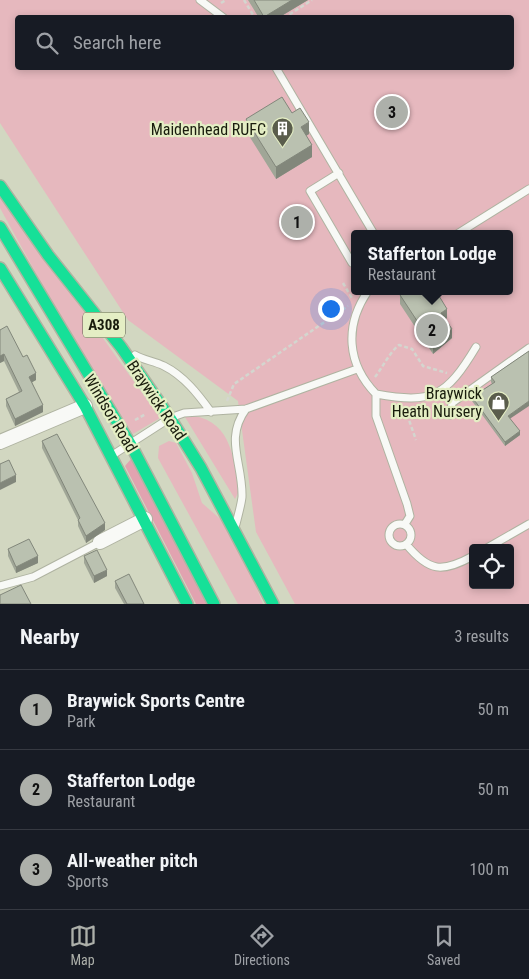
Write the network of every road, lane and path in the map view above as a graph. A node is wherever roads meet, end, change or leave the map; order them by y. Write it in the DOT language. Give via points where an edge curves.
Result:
graph roads {
  1 [pos="200,0"];
  2 [pos="244,0"];
  3 [pos="312,0"];
  4 [pos="220,15"];
  5 [pos="253,15"];
  6 [pos="289,15"];
  7 [pos="277,70"];
  8 [pos="339,173"];
  9 [pos="0,186"];
  10 [pos="529,189"];
  11 [pos="0,227"];
  12 [pos="372,230"];
  13 [pos="463,230"];
  14 [pos="351,261"];
  15 [pos="1,274"];
  16 [pos="343,283"];
  17 [pos="366,295"];
  18 [pos="121,347"];
  19 [pos="476,347"];
  20 [pos="529,348"];
  21 [pos="357,369"];
  22 [pos="456,376"];
  23 [pos="365,383"];
  24 [pos="376,394"];
  25 [pos="410,400"];
  26 [pos="226,402"];
  27 [pos="85,406"];
  28 [pos="246,409"];
  29 [pos="211,412"];
  30 [pos="450,415"];
  31 [pos="170,418"];
  32 [pos="416,440"];
  33 [pos="0,442"];
  34 [pos="131,445"];
  35 [pos="110,456"];
  36 [pos="145,519"];
  37 [pos="405,524"];
  38 [pos="529,524"];
  39 [pos="234,531"];
  40 [pos="100,542"];
  41 [pos="406,544"];
  42 [pos="494,544"];
  43 [pos="469,558"];
  44 [pos="0,586"];
  45 [pos="187,604"];
  46 [pos="214,604"];
  47 [pos="266,604"];
  48 [pos="273,604"];
  1 -- 4 [label="lane"];
  2 -- 5 [label="path"];
  3 -- 6 [label="path"];
  7 -- 8 [label="lane"];
  8 -- 12 [label="lane"];
  8 -- 14 [label="lane" via="310,191"];
  9 -- 18 [label="main road, Braywick Road / A308" via="48,255"];
  10 -- 13 [label="lane"];
  11 -- 34 [label="main road, Windsor Road / A308"];
  15 -- 27 [label="main road"];
  16 -- 26 [label="path" via="354,302 234,384"];
  17 -- 21 [label="lane" via="355,315 350,335"];
  18 -- 29 [label="lane" via="166,367 199,395"];
  18 -- 31 [label="main road, Braywick Road / A308"];
  19 -- 22 [label="lane"];
  20 -- 30 [label="lane" via="452,403"];
  21 -- 23 [label="lane"];
  21 -- 28 [label="lane"];
  22 -- 23 [label="path" via="423,366 412,349 399,345 375,377"];
  22 -- 25 [label="lane" via="426,398"];
  23 -- 24 [label="lane"];
  24 -- 25 [label="lane"];
  24 -- 37 [label="lane" via="376,416 410,516"];
  25 -- 32 [label="path" via="409,420"];
  27 -- 33 [label="street"];
  27 -- 35 [label="main road"];
  28 -- 29 [label="lane"];
  28 -- 39 [label="lane" via="236,424 242,497"];
  29 -- 31 [label="lane"];
  31 -- 34 [label="lane"];
  31 -- 39 [label="main road, Braywick Road / A308"];
  34 -- 35 [label="lane"];
  34 -- 46 [label="main road, Windsor Road / A308"];
  35 -- 36 [label="main road"];
  36 -- 40 [label="street"];
  36 -- 45 [label="main road"];
  37 -- 41 [label="lane" via="411,532 411,539"];
  37 -- 41 [label="lane" via="394,525 389,536 397,546"];
  38 -- 42 [label="lane"];
  39 -- 47 [label="lane"];
  39 -- 48 [label="main road, Braywick Road / A308"];
  40 -- 44 [label="lane" via="33,577"];
  41 -- 43 [label="lane" via="432,567 442,568"];
}
